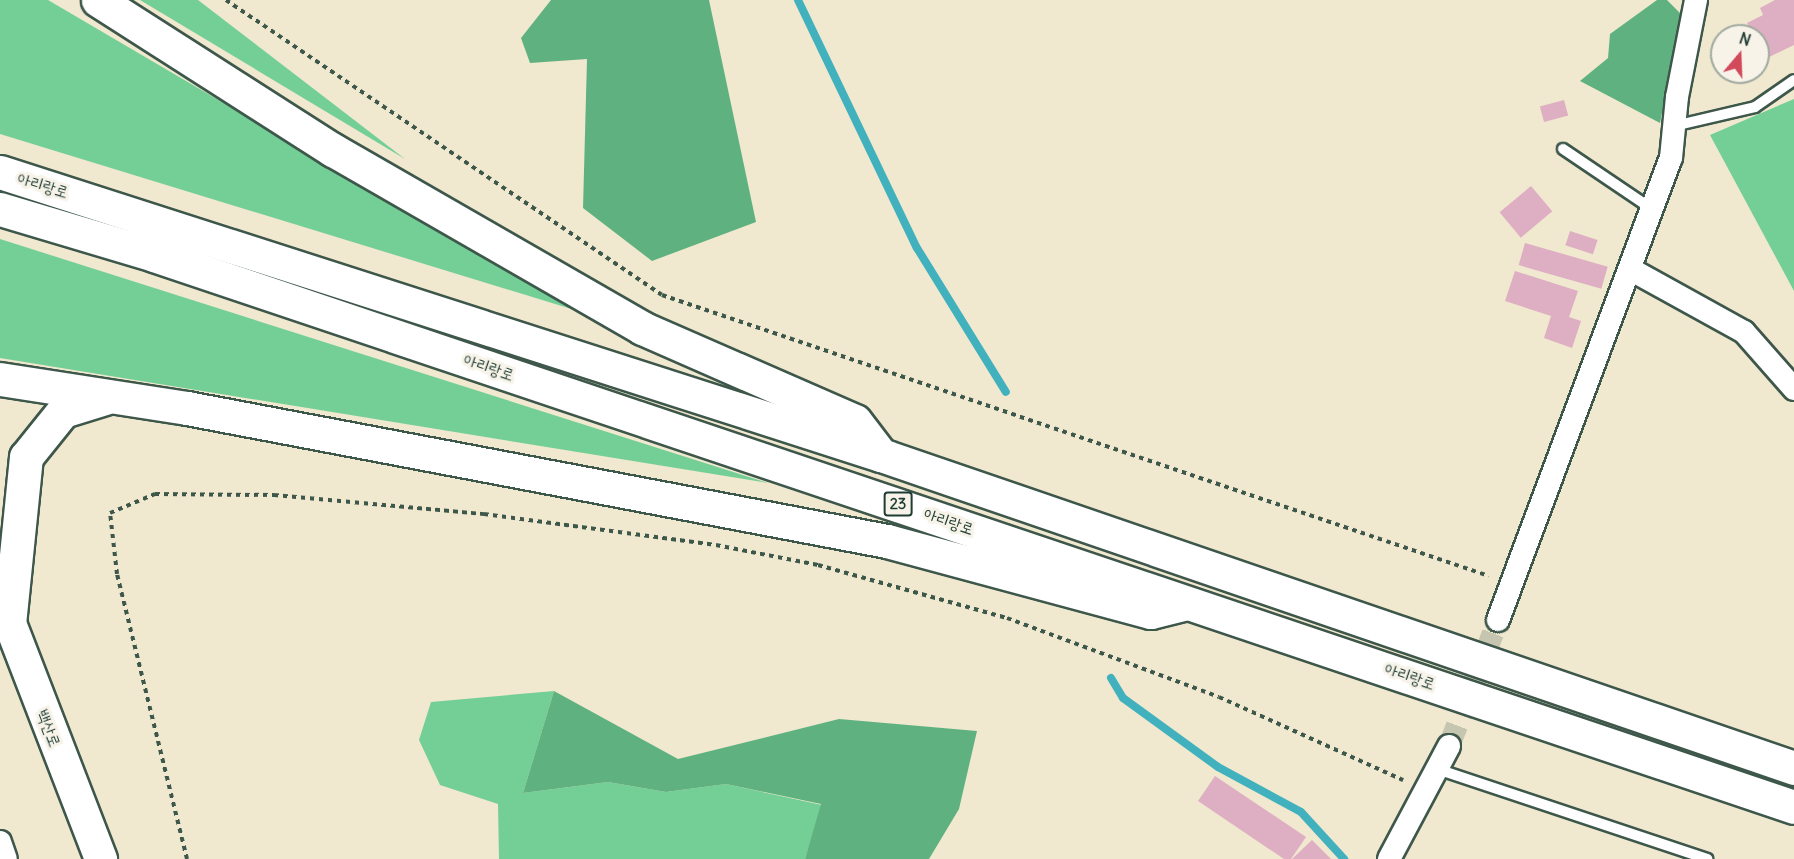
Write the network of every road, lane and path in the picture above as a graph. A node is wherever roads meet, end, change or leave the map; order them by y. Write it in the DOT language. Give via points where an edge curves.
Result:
graph roads {
  1 [pos="98,0"];
  2 [pos="226,0"];
  3 [pos="1696,0"];
  4 [pos="1794,80"];
  5 [pos="1674,126"];
  6 [pos="1563,149"];
  7 [pos="0,172"];
  8 [pos="0,209"];
  9 [pos="1652,210"];
  10 [pos="1630,269"];
  11 [pos="0,379"];
  12 [pos="1794,388"];
  13 [pos="112,396"];
  14 [pos="881,455"];
  15 [pos="1512,584"];
  16 [pos="1189,602"];
  17 [pos="3,611"];
  18 [pos="1498,620"];
  19 [pos="1449,746"];
  20 [pos="1794,768"];
  21 [pos="1437,769"];
  22 [pos="1426,790"];
  23 [pos="1794,807"];
  24 [pos="0,842"];
  25 [pos="6,859"];
  26 [pos="101,859"];
  27 [pos="187,859"];
  28 [pos="1389,859"];
  29 [pos="1707,859"];
  1 -- 14 [label="highway" via="333,150 642,328 855,421"];
  2 -- 15 [label="path" via="662,295"];
  3 -- 5 [label="street"];
  4 -- 5 [label="lane" via="1755,107"];
  5 -- 9 [label="street" via="1671,158"];
  6 -- 9 [label="lane"];
  7 -- 14 [label="highway, 아리랑로"];
  8 -- 16 [label="highway, 아리랑로 / 23" via="166,258"];
  9 -- 10 [label="street"];
  10 -- 12 [label="street" via="1744,332"];
  10 -- 15 [label="street"];
  11 -- 13 [label="highway"];
  13 -- 16 [label="highway" via="887,541 1151,612"];
  13 -- 17 [label="highway" via="63,411 26,457"];
  14 -- 20 [label="highway, 아리랑로"];
  15 -- 18 [label="street"];
  16 -- 23 [label="highway, 아리랑로 / 23"];
  17 -- 26 [label="main road, 백산로"];
  19 -- 21 [label="street"];
  21 -- 22 [label="street"];
  21 -- 29 [label="lane"];
  22 -- 27 [label="path" via="1219,697 1007,618 818,565 716,545 484,514 274,495 155,494 110,513 117,574"];
  22 -- 28 [label="street"];
  24 -- 25 [label="street"];
}
